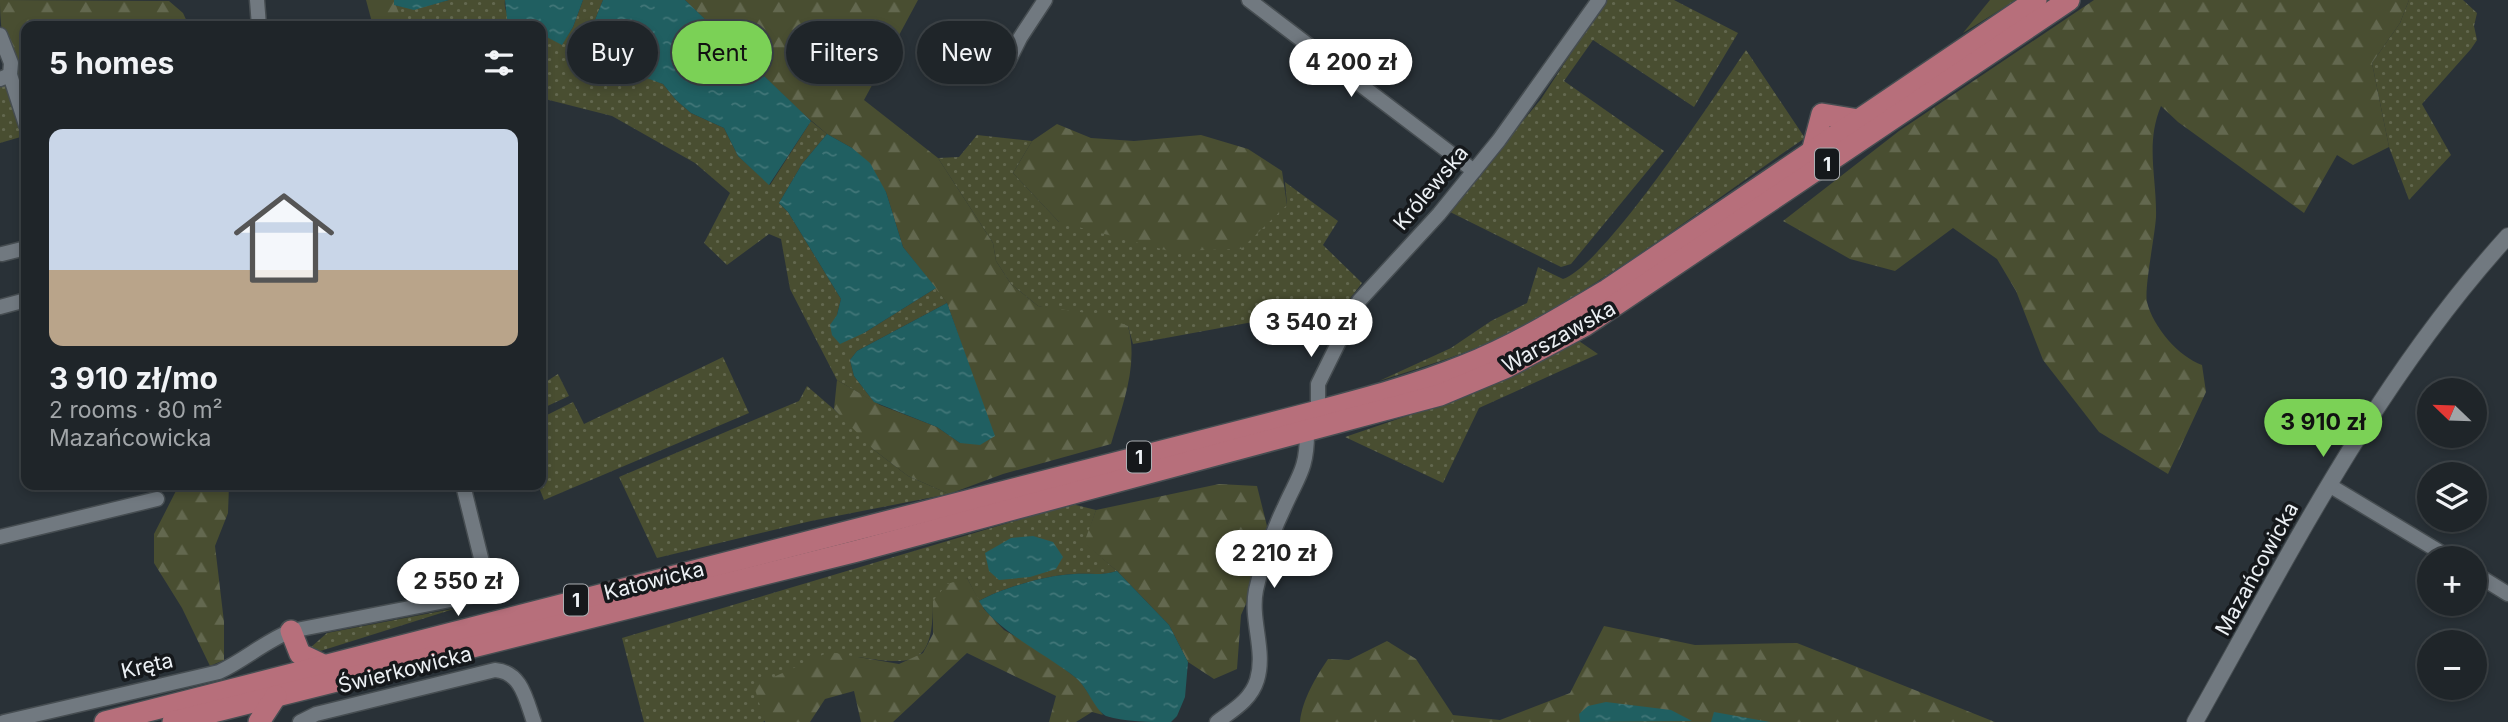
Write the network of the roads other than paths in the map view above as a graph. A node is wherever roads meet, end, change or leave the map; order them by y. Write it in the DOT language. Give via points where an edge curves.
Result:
graph roads {
  1 [pos="257,0"];
  2 [pos="1045,0"];
  3 [pos="1249,0"];
  4 [pos="1599,0"];
  5 [pos="2036,0"];
  6 [pos="2069,0"];
  7 [pos="259,21"];
  8 [pos="0,35"];
  9 [pos="1016,49"];
  10 [pos="5,77"];
  11 [pos="21,114"];
  12 [pos="1474,171"];
  13 [pos="2505,245"];
  14 [pos="21,248"];
  15 [pos="2,254"];
  16 [pos="21,301"];
  17 [pos="0,307"];
  18 [pos="1318,411"];
  19 [pos="1307,433"];
  20 [pos="2329,485"];
  21 [pos="464,490"];
  22 [pos="157,499"];
  23 [pos="959,503"];
  24 [pos="977,519"];
  25 [pos="0,537"];
  26 [pos="2430,546"];
  27 [pos="2487,581"];
  28 [pos="2508,594"];
  29 [pos="291,631"];
  30 [pos="325,666"];
  31 [pos="276,696"];
  32 [pos="232,708"];
  33 [pos="4,722"];
  34 [pos="105,722"];
  35 [pos="173,722"];
  36 [pos="259,722"];
  37 [pos="300,722"];
  38 [pos="534,722"];
  39 [pos="1217,722"];
  40 [pos="2195,722"];
  1 -- 7 [label="street"];
  2 -- 9 [label="street"];
  3 -- 12 [label="street"];
  4 -- 12 [label="street, Królewska" via="1534,95"];
  5 -- 18 [label="main road, Warszawska / 1" via="1859,120 1822,114 1812,152 1607,290 1537,331 1464,366"];
  6 -- 19 [label="main road, Warszawska / 1" via="1646,286 1546,348 1440,395"];
  8 -- 10 [label="street" via="11,63"];
  10 -- 11 [label="street"];
  12 -- 18 [label="street, Królewska" via="1359,301 1318,384"];
  13 -- 20 [label="street, Mazańcowicka" via="2404,365"];
  14 -- 15 [label="street"];
  16 -- 17 [label="street"];
  18 -- 23 [label="main road, Warszawska / 1"];
  19 -- 24 [label="main road, Warszawska / 1"];
  19 -- 39 [label="street" via="1307,459 1283,508 1256,590 1253,616 1258,680 1250,697"];
  20 -- 26 [label="street"];
  20 -- 40 [label="street, Mazańcowicka"];
  21 -- 29 [label="street" via="484,570 479,590 462,599"];
  22 -- 25 [label="street"];
  23 -- 30 [label="main road, Katowicka / 1"];
  24 -- 31 [label="main road, Katowicka / 1"];
  27 -- 28 [label="street"];
  29 -- 30 [label="main road" via="300,654"];
  29 -- 33 [label="street, Kręta" via="219,672"];
  30 -- 34 [label="main road, Katowicka / 1"];
  31 -- 32 [label="main road, Katowicka / 1"];
  31 -- 36 [label="main road"];
  32 -- 35 [label="main road, Katowicka / 1"];
  32 -- 36 [label="main road"];
  37 -- 38 [label="street, Świerkowicka" via="306,716 495,670 505,671 519,683"];
}
